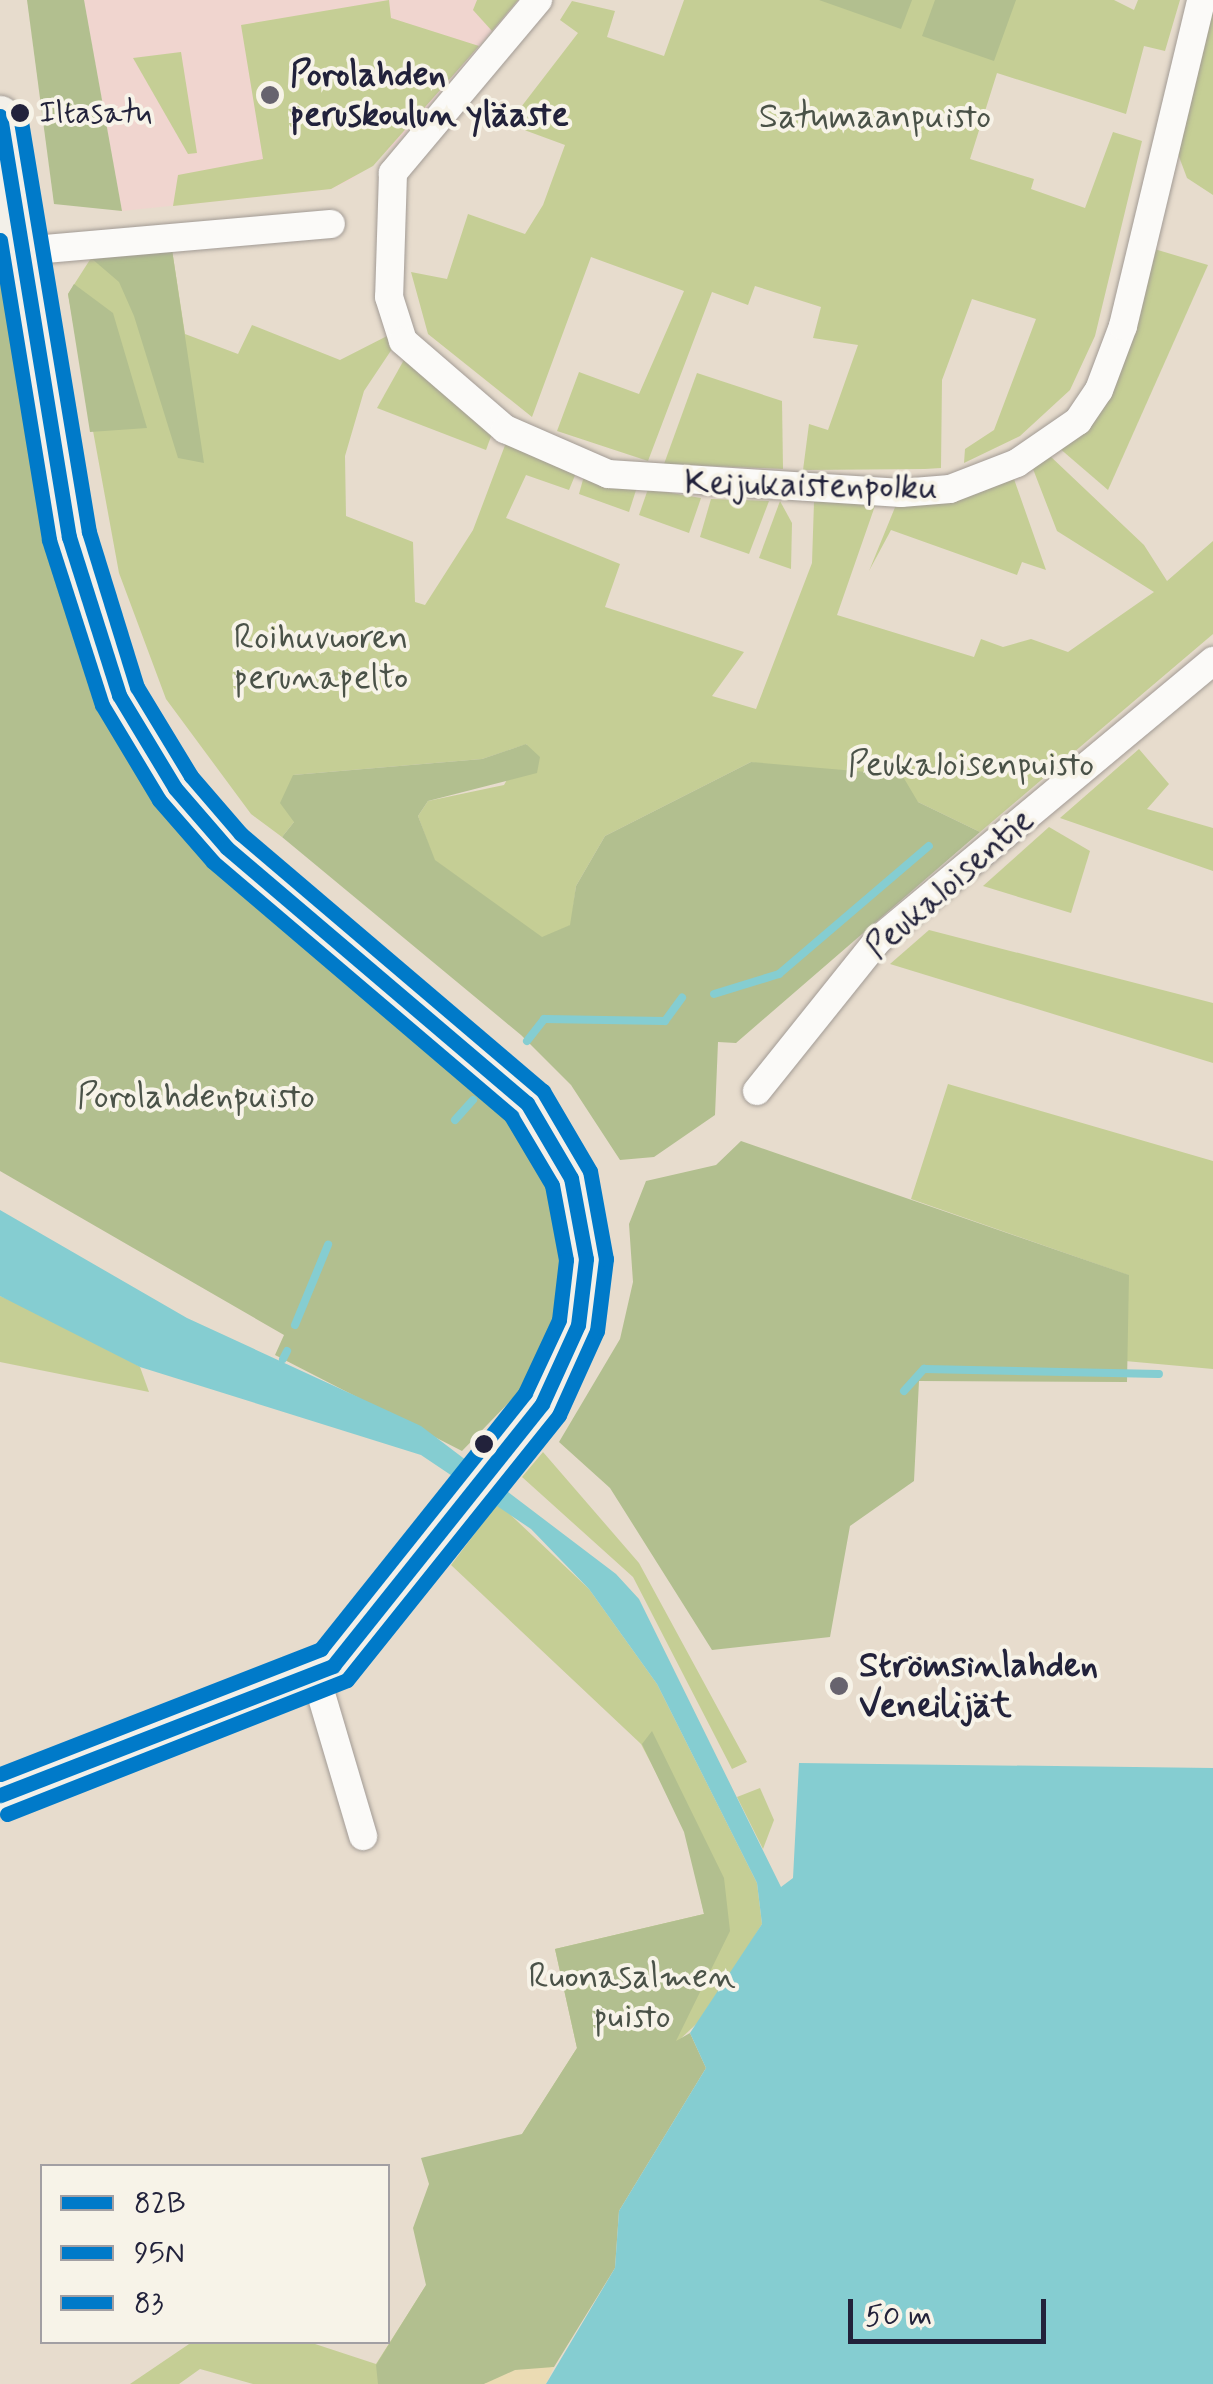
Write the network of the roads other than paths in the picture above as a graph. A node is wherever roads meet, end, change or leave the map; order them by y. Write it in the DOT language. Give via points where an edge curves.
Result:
graph roads {
  1 [pos="538,0"];
  2 [pos="1201,0"];
  3 [pos="0,116"];
  4 [pos="331,224"];
  5 [pos="22,251"];
  6 [pos="1213,661"];
  7 [pos="757,1091"];
  8 [pos="316,1677"];
  9 [pos="0,1795"];
  10 [pos="363,1836"];
  1 -- 2 [label="street, Keijukaistenpolku" via="397,166 390,189 390,297 404,341 464,399 538,449 648,482 950,489 1048,446 1099,390"];
  3 -- 5 [label="street"];
  4 -- 5 [label="street"];
  5 -- 8 [label="street" via="80,586 128,713 175,788 255,876 527,1103 580,1205 586,1259 578,1324 549,1393 368,1630"];
  6 -- 7 [label="street, Peukaloisentie" via="878,940"];
  8 -- 9 [label="street"];
  8 -- 10 [label="street"];
}
